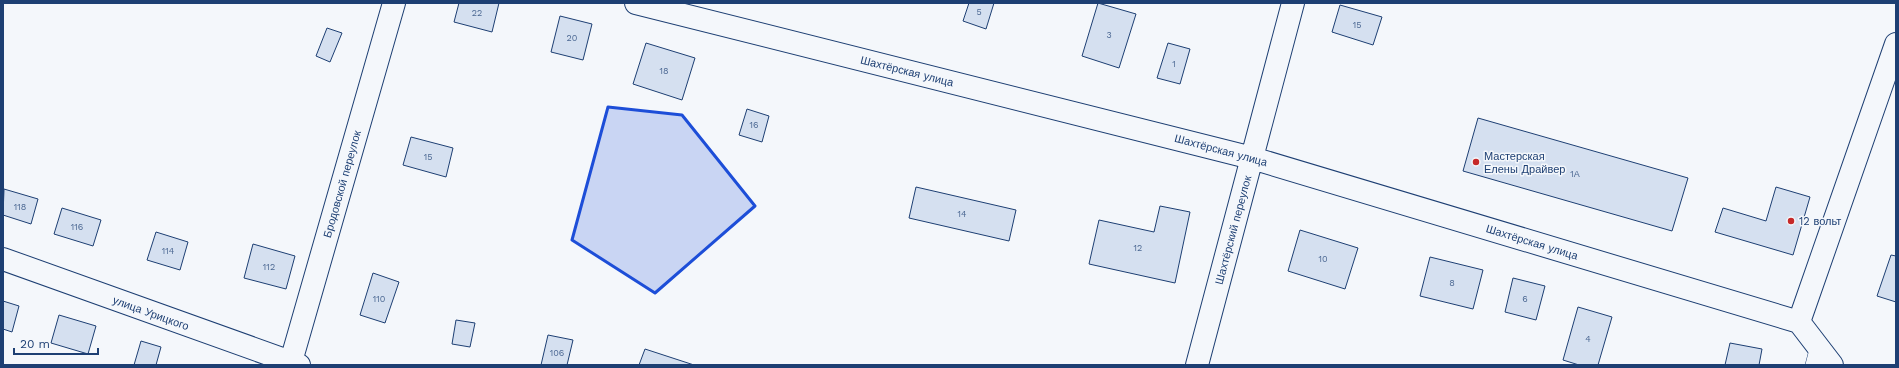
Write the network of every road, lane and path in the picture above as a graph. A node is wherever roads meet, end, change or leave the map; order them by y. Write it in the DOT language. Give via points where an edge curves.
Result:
graph roads {
  1 [pos="394,3"];
  2 [pos="636,3"];
  3 [pos="1293,3"];
  4 [pos="1896,44"];
  5 [pos="1252,158"];
  6 [pos="3,259"];
  7 [pos="1799,322"];
  8 [pos="1814,355"];
  9 [pos="293,364"];
  10 [pos="1197,365"];
  11 [pos="1832,365"];
  1 -- 9 [label="street, Бродовской переулок"];
  2 -- 5 [label="street, Шахтёрская улица"];
  3 -- 5 [label="street, Шахтёрский переулок"];
  4 -- 7 [label="street"];
  5 -- 7 [label="street, Шахтёрская улица"];
  5 -- 10 [label="street, Шахтёрский переулок"];
  6 -- 9 [label="street, улица Урицкого"];
  7 -- 8 [label="street"];
  8 -- 11 [label="street"];
}
